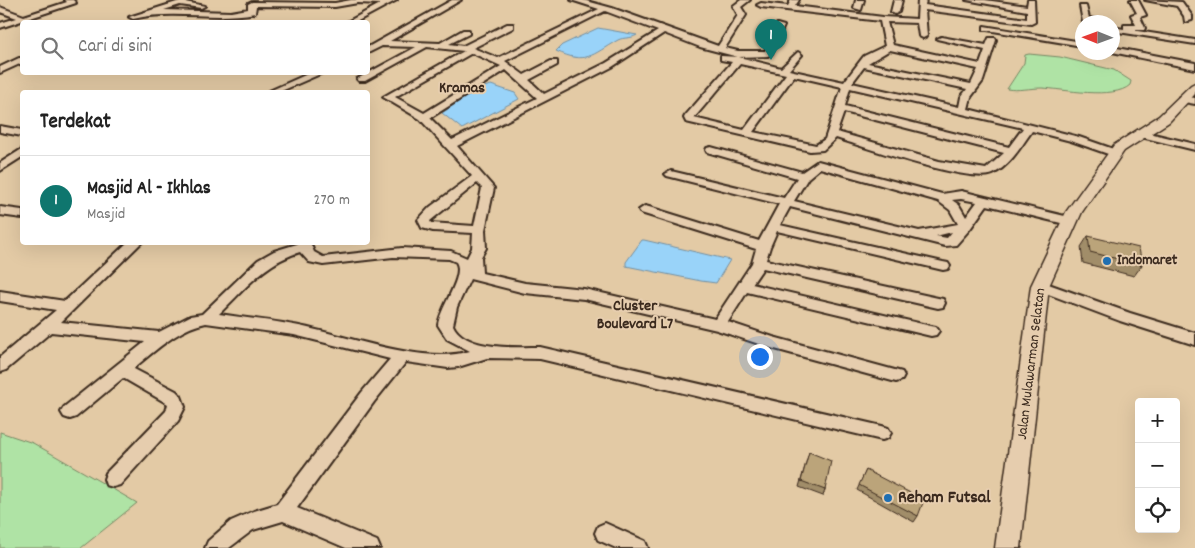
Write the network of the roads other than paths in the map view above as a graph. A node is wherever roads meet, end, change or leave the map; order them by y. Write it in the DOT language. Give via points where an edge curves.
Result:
graph roads {
  1 [pos="69,0"];
  2 [pos="171,0"];
  3 [pos="457,0"];
  4 [pos="575,0"];
  5 [pos="746,0"];
  6 [pos="796,0"];
  7 [pos="898,0"];
  8 [pos="970,0"];
  9 [pos="1031,0"];
  10 [pos="1134,0"];
  11 [pos="1149,0"];
  12 [pos="391,1"];
  13 [pos="180,3"];
  14 [pos="922,3"];
  15 [pos="252,4"];
  16 [pos="761,5"];
  17 [pos="0,8"];
  18 [pos="790,8"];
  19 [pos="1084,8"];
  20 [pos="1031,9"];
  21 [pos="601,11"];
  22 [pos="149,12"];
  23 [pos="895,12"];
  24 [pos="1085,15"];
  25 [pos="133,17"];
  26 [pos="22,18"];
  27 [pos="883,19"];
  28 [pos="355,20"];
  29 [pos="922,21"];
  30 [pos="0,26"];
  31 [pos="510,26"];
  32 [pos="780,26"];
  33 [pos="1120,26"];
  34 [pos="987,28"];
  35 [pos="1120,30"];
  36 [pos="466,32"];
  37 [pos="660,33"];
  38 [pos="923,36"];
  39 [pos="941,39"];
  40 [pos="381,42"];
  41 [pos="1194,42"];
  42 [pos="1075,43"];
  43 [pos="443,44"];
  44 [pos="427,45"];
  45 [pos="889,48"];
  46 [pos="370,49"];
  47 [pos="469,49"];
  48 [pos="720,49"];
  49 [pos="1120,50"];
  50 [pos="1132,52"];
  51 [pos="798,55"];
  52 [pos="724,58"];
  53 [pos="739,60"];
  54 [pos="20,61"];
  55 [pos="1115,61"];
  56 [pos="554,63"];
  57 [pos="503,64"];
  58 [pos="862,64"];
  59 [pos="1195,66"];
  60 [pos="982,67"];
  61 [pos="0,70"];
  62 [pos="788,71"];
  63 [pos="370,74"];
  64 [pos="314,75"];
  65 [pos="368,75"];
  66 [pos="362,78"];
  67 [pos="522,79"];
  68 [pos="847,84"];
  69 [pos="972,87"];
  70 [pos="277,90"];
  71 [pos="1191,96"];
  72 [pos="544,99"];
  73 [pos="841,108"];
  74 [pos="963,110"];
  75 [pos="424,117"];
  76 [pos="1029,127"];
  77 [pos="0,129"];
  78 [pos="20,133"];
  79 [pos="747,133"];
  80 [pos="1141,134"];
  81 [pos="829,139"];
  82 [pos="451,145"];
  83 [pos="1195,147"];
  84 [pos="711,150"];
  85 [pos="1011,151"];
  86 [pos="1117,151"];
  87 [pos="20,153"];
  88 [pos="0,168"];
  89 [pos="671,174"];
  90 [pos="479,176"];
  91 [pos="804,176"];
  92 [pos="942,198"];
  93 [pos="985,200"];
  94 [pos="786,203"];
  95 [pos="645,210"];
  96 [pos="0,211"];
  97 [pos="20,214"];
  98 [pos="1069,221"];
  99 [pos="966,226"];
  100 [pos="774,227"];
  101 [pos="479,230"];
  102 [pos="133,245"];
  103 [pos="304,245"];
  104 [pos="763,247"];
  105 [pos="759,264"];
  106 [pos="943,266"];
  107 [pos="1040,286"];
  108 [pos="744,287"];
  109 [pos="0,296"];
  110 [pos="938,303"];
  111 [pos="69,307"];
  112 [pos="200,319"];
  113 [pos="719,325"];
  114 [pos="48,326"];
  115 [pos="931,332"];
  116 [pos="161,338"];
  117 [pos="1195,339"];
  118 [pos="486,352"];
  119 [pos="402,356"];
  120 [pos="0,366"];
  121 [pos="126,367"];
  122 [pos="896,376"];
  123 [pos="70,412"];
  124 [pos="882,433"];
  125 [pos="113,479"];
  126 [pos="284,512"];
  127 [pos="605,533"];
  128 [pos="215,548"];
  129 [pos="370,548"];
  130 [pos="638,548"];
  131 [pos="1008,548"];
  1 -- 26 [label="street" via="72,3"];
  2 -- 13 [label="street"];
  3 -- 40 [label="street"];
  4 -- 48 [label="street"];
  5 -- 48 [label="street" via="737,6 742,15"];
  6 -- 18 [label="street"];
  7 -- 23 [label="street"];
  8 -- 20 [label="street"];
  9 -- 20 [label="street"];
  10 -- 33 [label="street" via="1142,15 1135,15 1141,28"];
  11 -- 41 [label="street" via="1183,4"];
  12 -- 15 [label="street" via="335,5"];
  12 -- 28 [label="street"];
  13 -- 15 [label="street" via="198,6"];
  13 -- 22 [label="street"];
  14 -- 20 [label="street" via="1029,22"];
  14 -- 29 [label="street"];
  15 -- 22 [label="street" via="252,10 238,14"];
  16 -- 18 [label="street"];
  17 -- 26 [label="street"];
  18 -- 27 [label="street"];
  19 -- 24 [label="street"];
  21 -- 57 [label="street"];
  22 -- 25 [label="street"];
  26 -- 30 [label="street"];
  27 -- 29 [label="street"];
  27 -- 45 [label="street"];
  29 -- 38 [label="street"];
  31 -- 47 [label="street"];
  32 -- 48 [label="street" via="768,53 738,54"];
  34 -- 42 [label="street"];
  35 -- 41 [label="street"];
  36 -- 43 [label="street"];
  37 -- 72 [label="street" via="609,65"];
  39 -- 60 [label="street" via="991,44"];
  40 -- 44 [label="street"];
  40 -- 46 [label="street"];
  43 -- 44 [label="street"];
  43 -- 47 [label="street"];
  44 -- 63 [label="street"];
  45 -- 58 [label="street" via="867,58"];
  45 -- 60 [label="street"];
  47 -- 57 [label="street"];
  47 -- 75 [label="street" via="388,97"];
  49 -- 50 [label="street"];
  50 -- 55 [label="street"];
  50 -- 59 [label="street"];
  51 -- 62 [label="street"];
  52 -- 53 [label="street"];
  53 -- 62 [label="street"];
  53 -- 79 [label="street" via="689,119"];
  54 -- 61 [label="street"];
  56 -- 67 [label="street"];
  57 -- 67 [label="street"];
  57 -- 75 [label="street"];
  58 -- 68 [label="street"];
  58 -- 69 [label="street"];
  60 -- 69 [label="street" via="978,81"];
  62 -- 68 [label="street"];
  62 -- 79 [label="street"];
  64 -- 70 [label="street"];
  65 -- 66 [label="street"];
  67 -- 72 [label="street"];
  68 -- 73 [label="street"];
  68 -- 74 [label="street"];
  69 -- 74 [label="street"];
  71 -- 80 [label="street, Jalan Mulawarman Selatan"];
  72 -- 82 [label="street"];
  73 -- 81 [label="street"];
  73 -- 85 [label="street"];
  74 -- 76 [label="street"];
  75 -- 82 [label="street"];
  76 -- 85 [label="street"];
  76 -- 86 [label="street"];
  77 -- 78 [label="street"];
  79 -- 81 [label="street" via="813,149"];
  80 -- 83 [label="street"];
  80 -- 86 [label="street, Jalan Mulawarman Selatan"];
  81 -- 85 [label="street" via="976,172 990,171"];
  82 -- 90 [label="street"];
  84 -- 91 [label="street"];
  86 -- 98 [label="street, Jalan Mulawarman Selatan"];
  87 -- 88 [label="street"];
  89 -- 94 [label="street"];
  90 -- 101 [label="street" via="488,193"];
  90 -- 101 [label="street" via="424,220 426,225"];
  91 -- 92 [label="street" via="818,164"];
  91 -- 94 [label="street"];
  92 -- 93 [label="street" via="961,195"];
  92 -- 99 [label="street" via="955,208"];
  93 -- 98 [label="street"];
  93 -- 99 [label="street"];
  94 -- 99 [label="street" via="945,242 951,242"];
  94 -- 100 [label="street"];
  95 -- 104 [label="street"];
  96 -- 97 [label="street"];
  98 -- 107 [label="street, Jalan Mulawarman Selatan"];
  100 -- 104 [label="street"];
  100 -- 106 [label="street"];
  101 -- 113 [label="street" via="479,248 474,257 475,276 506,284 584,294"];
  102 -- 111 [label="street"];
  103 -- 112 [label="street" via="263,263"];
  103 -- 118 [label="street" via="308,255 316,260 388,253 460,258 465,269 462,282 445,321 455,337"];
  104 -- 105 [label="street"];
  105 -- 108 [label="street"];
  105 -- 110 [label="street"];
  107 -- 117 [label="street"];
  107 -- 131 [label="street, Jalan Mulawarman Selatan"];
  108 -- 113 [label="street"];
  108 -- 115 [label="street"];
  109 -- 111 [label="street"];
  111 -- 114 [label="street"];
  112 -- 116 [label="street"];
  112 -- 119 [label="street" via="294,330"];
  113 -- 122 [label="street"];
  114 -- 116 [label="street"];
  114 -- 120 [label="street"];
  116 -- 121 [label="street"];
  118 -- 119 [label="street" via="448,362"];
  118 -- 124 [label="street" via="540,353"];
  119 -- 126 [label="street"];
  121 -- 123 [label="street"];
  121 -- 125 [label="street" via="127,375 170,396 177,407"];
  126 -- 128 [label="street" via="257,517 238,527"];
  126 -- 129 [label="street"];
  127 -- 130 [label="street"];
}
